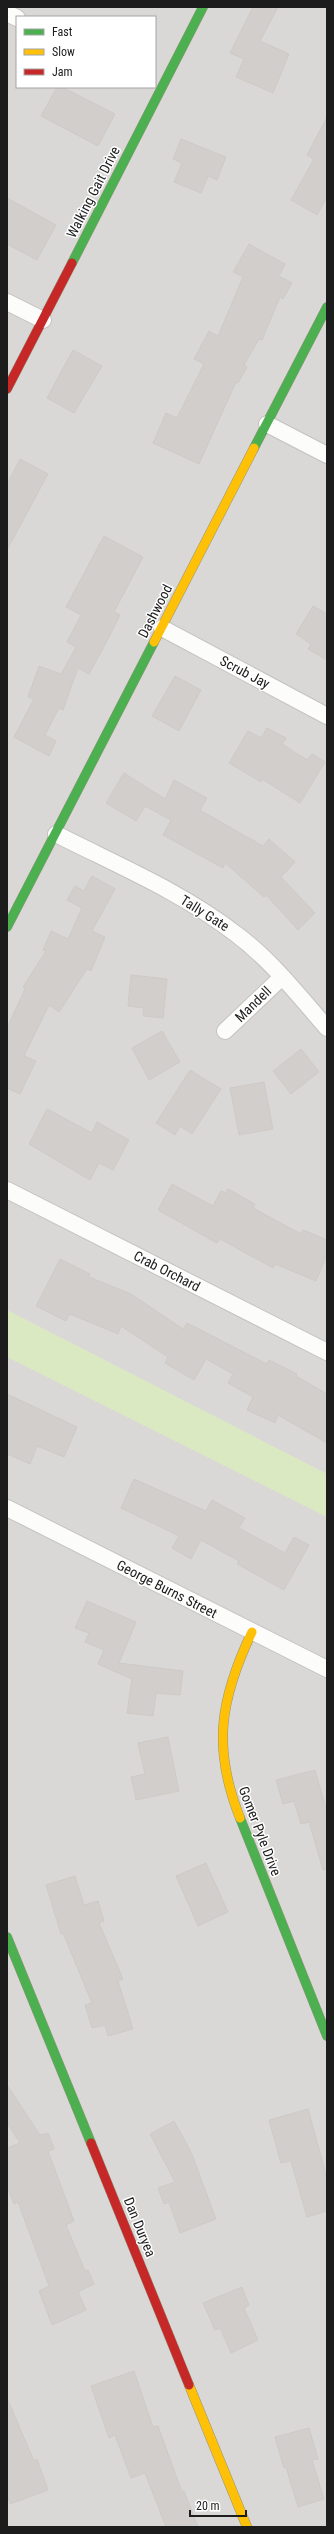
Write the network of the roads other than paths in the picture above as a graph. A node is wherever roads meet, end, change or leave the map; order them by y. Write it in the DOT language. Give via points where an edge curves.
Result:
graph roads {
  1 [pos="204,7"];
  2 [pos="7,13"];
  3 [pos="16,18"];
  4 [pos="156,90"];
  5 [pos="7,302"];
  6 [pos="327,307"];
  7 [pos="43,320"];
  8 [pos="7,389"];
  9 [pos="266,424"];
  10 [pos="327,455"];
  11 [pos="162,628"];
  12 [pos="327,716"];
  13 [pos="56,834"];
  14 [pos="7,927"];
  15 [pos="282,977"];
  16 [pos="327,1028"];
  17 [pos="225,1031"];
  18 [pos="7,1190"];
  19 [pos="327,1352"];
  20 [pos="7,1508"];
  21 [pos="252,1632"];
  22 [pos="327,1669"];
  23 [pos="7,1937"];
  24 [pos="327,2036"];
  25 [pos="247,2527"];
  1 -- 4 [label="street, Walking Gait Drive"];
  2 -- 3 [label="street"];
  4 -- 7 [label="street, Walking Gait Drive"];
  5 -- 7 [label="street"];
  6 -- 9 [label="street, Dashwood"];
  7 -- 8 [label="street, Walking Gait Drive"];
  9 -- 10 [label="street"];
  9 -- 11 [label="street, Dashwood"];
  11 -- 12 [label="street, Scrub Jay"];
  11 -- 13 [label="street, Dashwood"];
  13 -- 14 [label="street, Dashwood"];
  13 -- 15 [label="street, Tally Gate" via="208,914 238,935"];
  15 -- 16 [label="street, Tally Gate"];
  15 -- 17 [label="street, Mandell"];
  18 -- 19 [label="street, Crab Orchard"];
  20 -- 21 [label="street, George Burns Street"];
  21 -- 22 [label="street, George Burns Street"];
  21 -- 24 [label="street, Gomer Pyle Drive" via="227,1690 220,1725 222,1762 231,1796"];
  23 -- 25 [label="street, Dan Duryea"];
}
